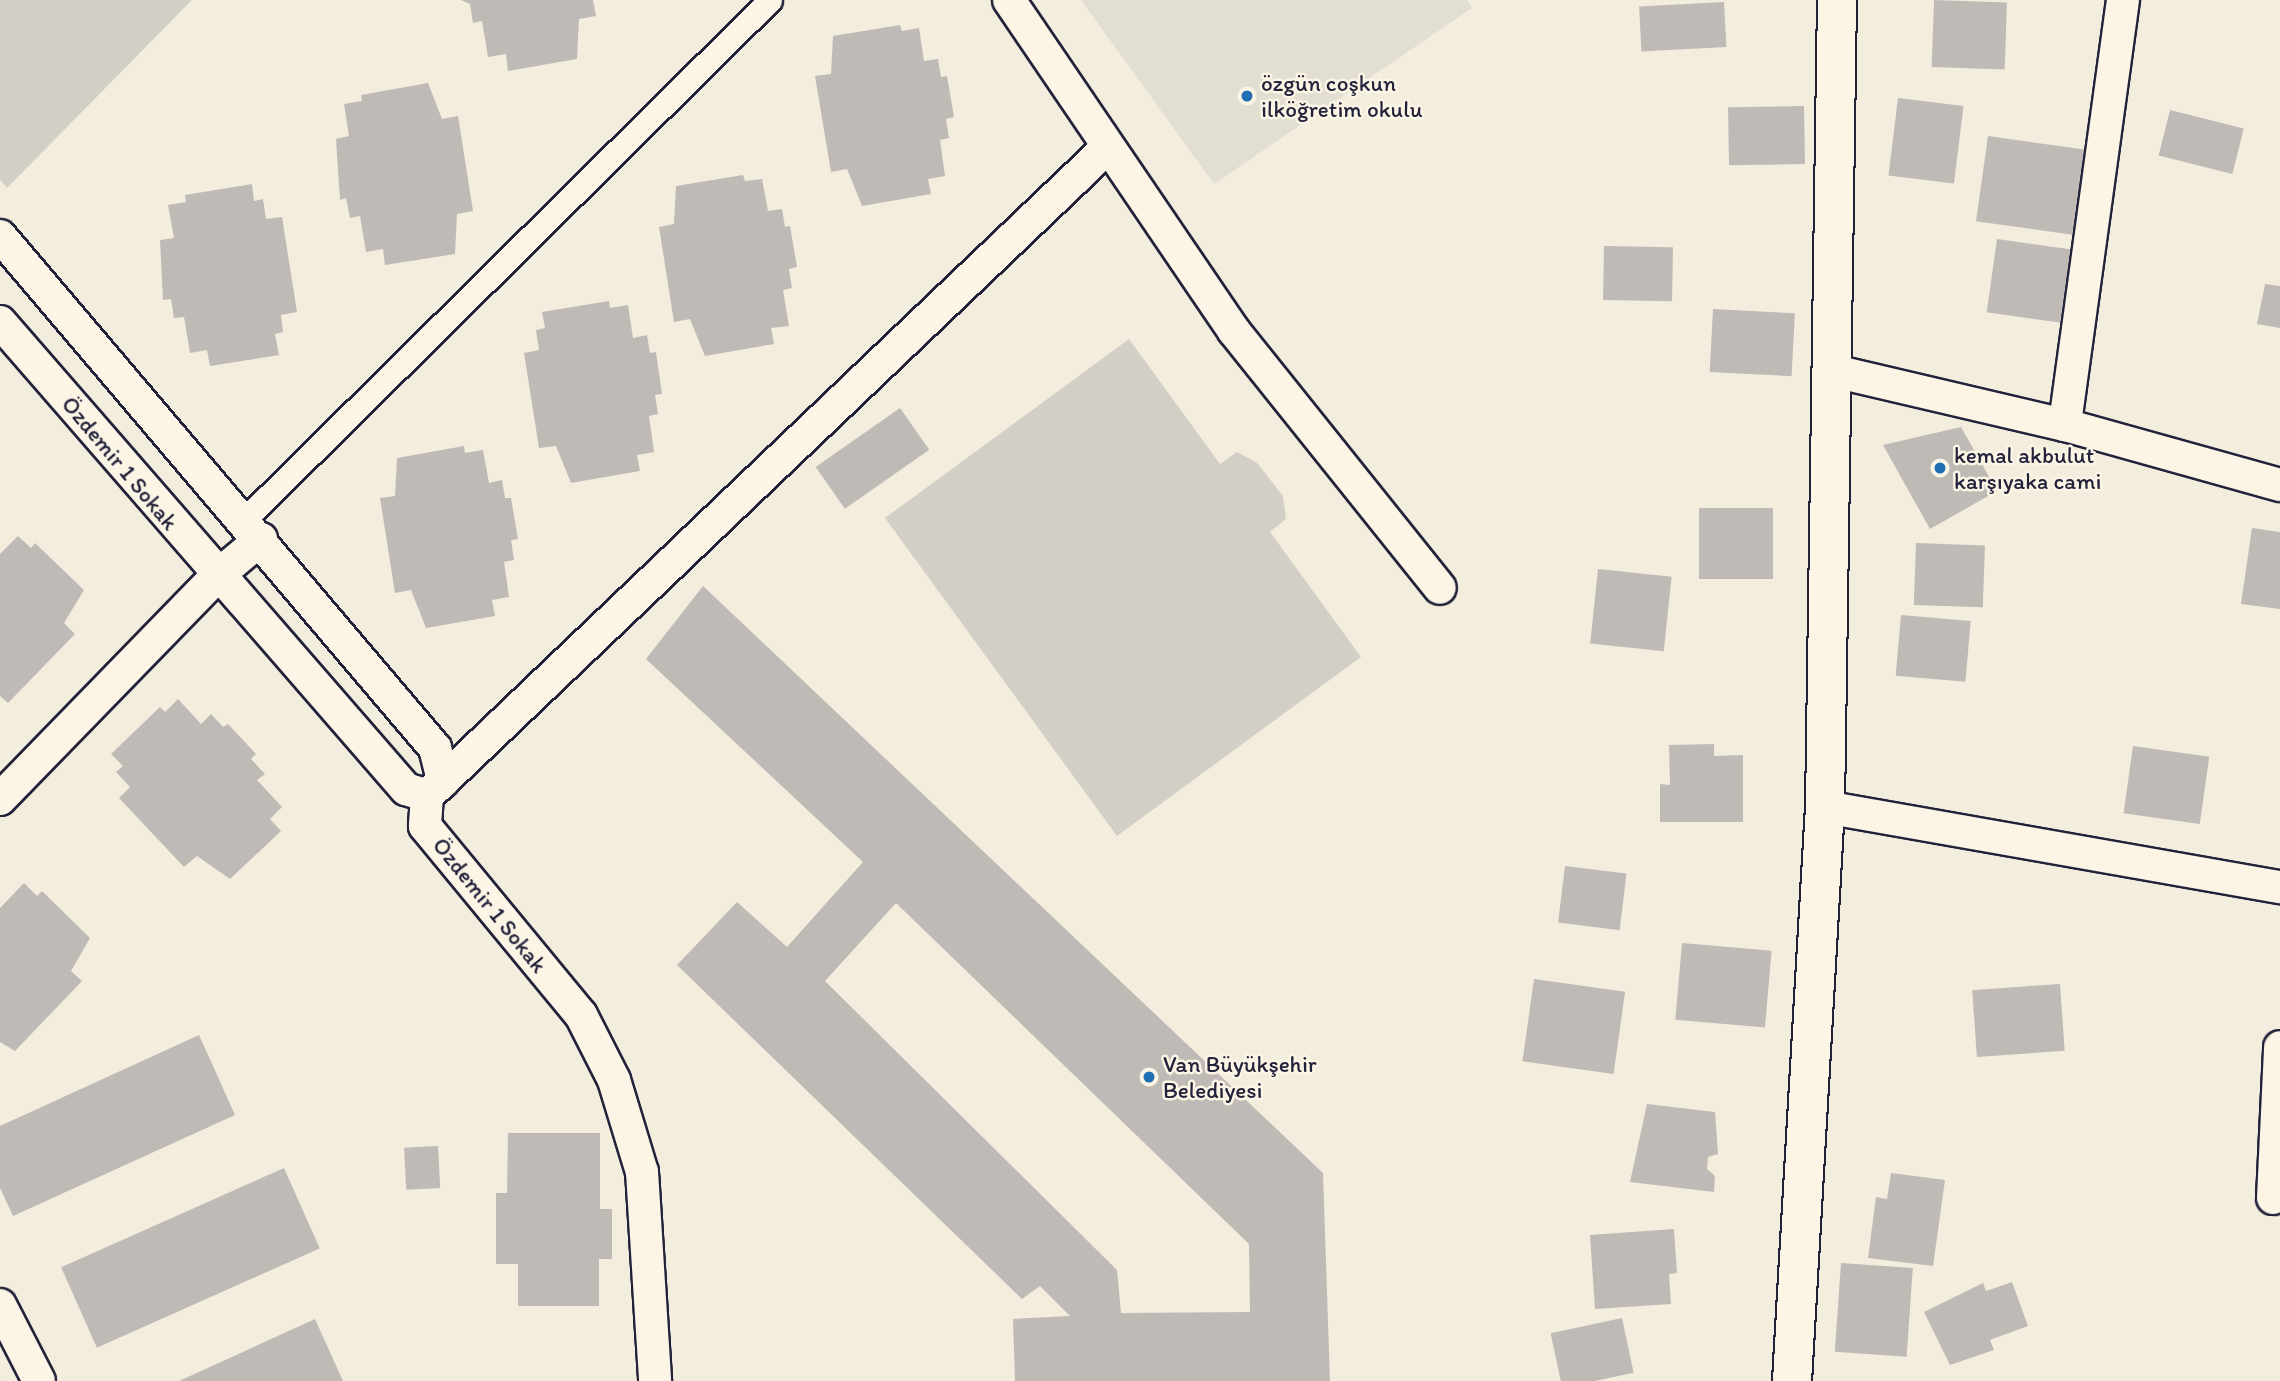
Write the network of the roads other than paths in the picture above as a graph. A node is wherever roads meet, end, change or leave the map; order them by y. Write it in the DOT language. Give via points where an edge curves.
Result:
graph roads {
  1 [pos="770,0"];
  2 [pos="1009,0"];
  3 [pos="1837,0"];
  4 [pos="2123,0"];
  5 [pos="1105,150"];
  6 [pos="0,236"];
  7 [pos="0,322"];
  8 [pos="1834,371"];
  9 [pos="2065,425"];
  10 [pos="2280,485"];
  11 [pos="253,529"];
  12 [pos="216,577"];
  13 [pos="1440,588"];
  14 [pos="435,789"];
  15 [pos="0,799"];
  16 [pos="1825,807"];
  17 [pos="2280,887"];
  18 [pos="2280,1047"];
  19 [pos="2273,1198"];
  20 [pos="0,1305"];
  21 [pos="39,1381"];
  22 [pos="655,1381"];
  23 [pos="1792,1381"];
  1 -- 11 [label="street"];
  2 -- 5 [label="street"];
  3 -- 8 [label="street"];
  4 -- 9 [label="street"];
  5 -- 13 [label="street" via="1234,331"];
  5 -- 14 [label="street"];
  6 -- 11 [label="street, Özdemir 1 Sokak"];
  7 -- 12 [label="street, Özdemir 1 Sokak"];
  8 -- 9 [label="street"];
  8 -- 16 [label="street"];
  9 -- 10 [label="street"];
  11 -- 12 [label="street"];
  11 -- 14 [label="street, Özdemir 1 Sokak" via="435,748"];
  12 -- 14 [label="street, Özdemir 1 Sokak" via="406,789"];
  12 -- 15 [label="street"];
  14 -- 22 [label="street, Özdemir 1 Sokak" via="425,825 581,1015 614,1080 642,1172"];
  16 -- 17 [label="street"];
  16 -- 23 [label="street"];
  18 -- 19 [label="street"];
  20 -- 21 [label="street"];
}
